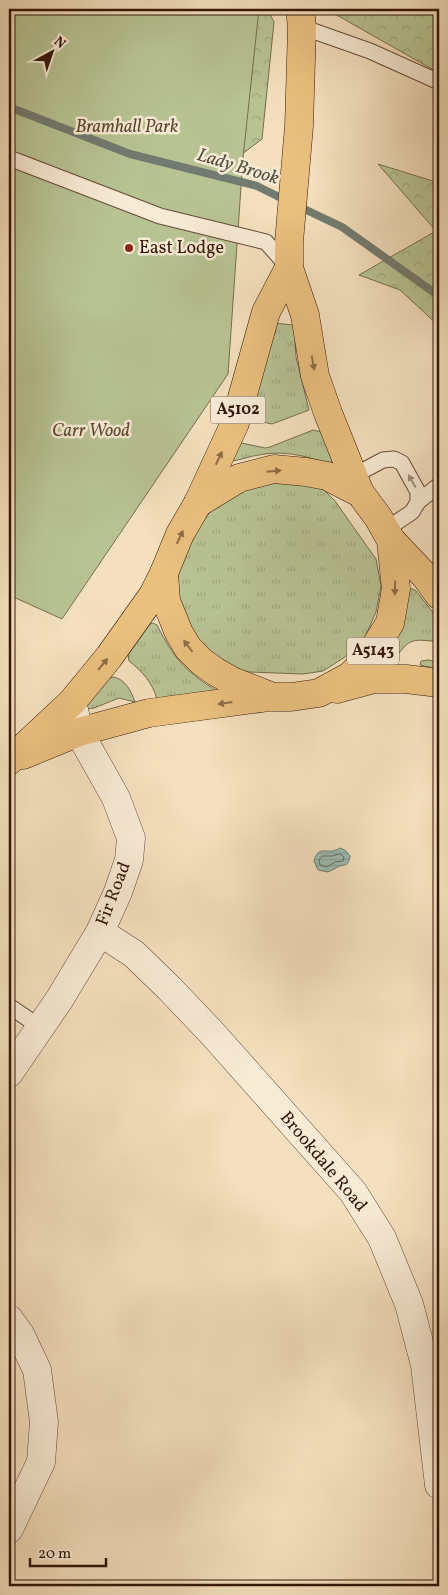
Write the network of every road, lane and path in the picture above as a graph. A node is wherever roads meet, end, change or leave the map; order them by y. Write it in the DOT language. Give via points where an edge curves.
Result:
graph roads {
  1 [pos="301,18"];
  2 [pos="439,82"];
  3 [pos="9,158"];
  4 [pos="289,255"];
  5 [pos="356,485"];
  6 [pos="439,485"];
  7 [pos="418,502"];
  8 [pos="198,503"];
  9 [pos="388,535"];
  10 [pos="164,573"];
  11 [pos="439,595"];
  12 [pos="439,683"];
  13 [pos="319,694"];
  14 [pos="273,697"];
  15 [pos="72,702"];
  16 [pos="79,732"];
  17 [pos="9,761"];
  18 [pos="100,932"];
  19 [pos="12,1008"];
  20 [pos="40,1027"];
  21 [pos="9,1073"];
  22 [pos="9,1319"];
  23 [pos="439,1485"];
  24 [pos="9,1529"];
  1 -- 2 [label="lane"];
  1 -- 4 [label="main road, A5102" via="300,126"];
  3 -- 4 [label="lane" via="160,216 266,242"];
  4 -- 5 [label="main road, A5102, one-way" via="305,315 315,376"];
  8 -- 4 [label="main road, A5102, one-way" via="235,423 266,312"];
  7 -- 5 [label="lane, one-way" via="418,492 402,463 394,458 383,460"];
  8 -- 5 [label="main road, A5143, one-way" via="239,478 274,469 327,476"];
  5 -- 9 [label="main road, A5143"];
  6 -- 7 [label="lane"];
  7 -- 9 [label="lane"];
  10 -- 8 [label="main road, A5143, one-way" via="180,534"];
  9 -- 11 [label="main road, A5143"];
  9 -- 13 [label="main road, A5143, one-way" via="396,588 390,624 368,658 350,676"];
  14 -- 10 [label="main road, A5143, one-way" via="232,681 202,662 188,648 166,601"];
  15 -- 10 [label="main road, one-way" via="109,657 153,595"];
  12 -- 13 [label="main road, A5143" via="374,679"];
  13 -- 14 [label="main road, A5143"];
  14 -- 16 [label="main road, one-way" via="149,713"];
  15 -- 16 [label="street, Fir Road"];
  15 -- 17 [label="main road"];
  16 -- 17 [label="main road"];
  16 -- 18 [label="street, Fir Road" via="116,798 131,838 129,860"];
  18 -- 20 [label="street, Fir Road"];
  18 -- 23 [label="street, Brookdale Road" via="134,954 211,1032 353,1192 382,1238 409,1304 425,1364"];
  19 -- 20 [label="lane"];
  20 -- 21 [label="street, Fir Road"];
  22 -- 24 [label="street" via="37,1370 44,1422 41,1462"];
}
